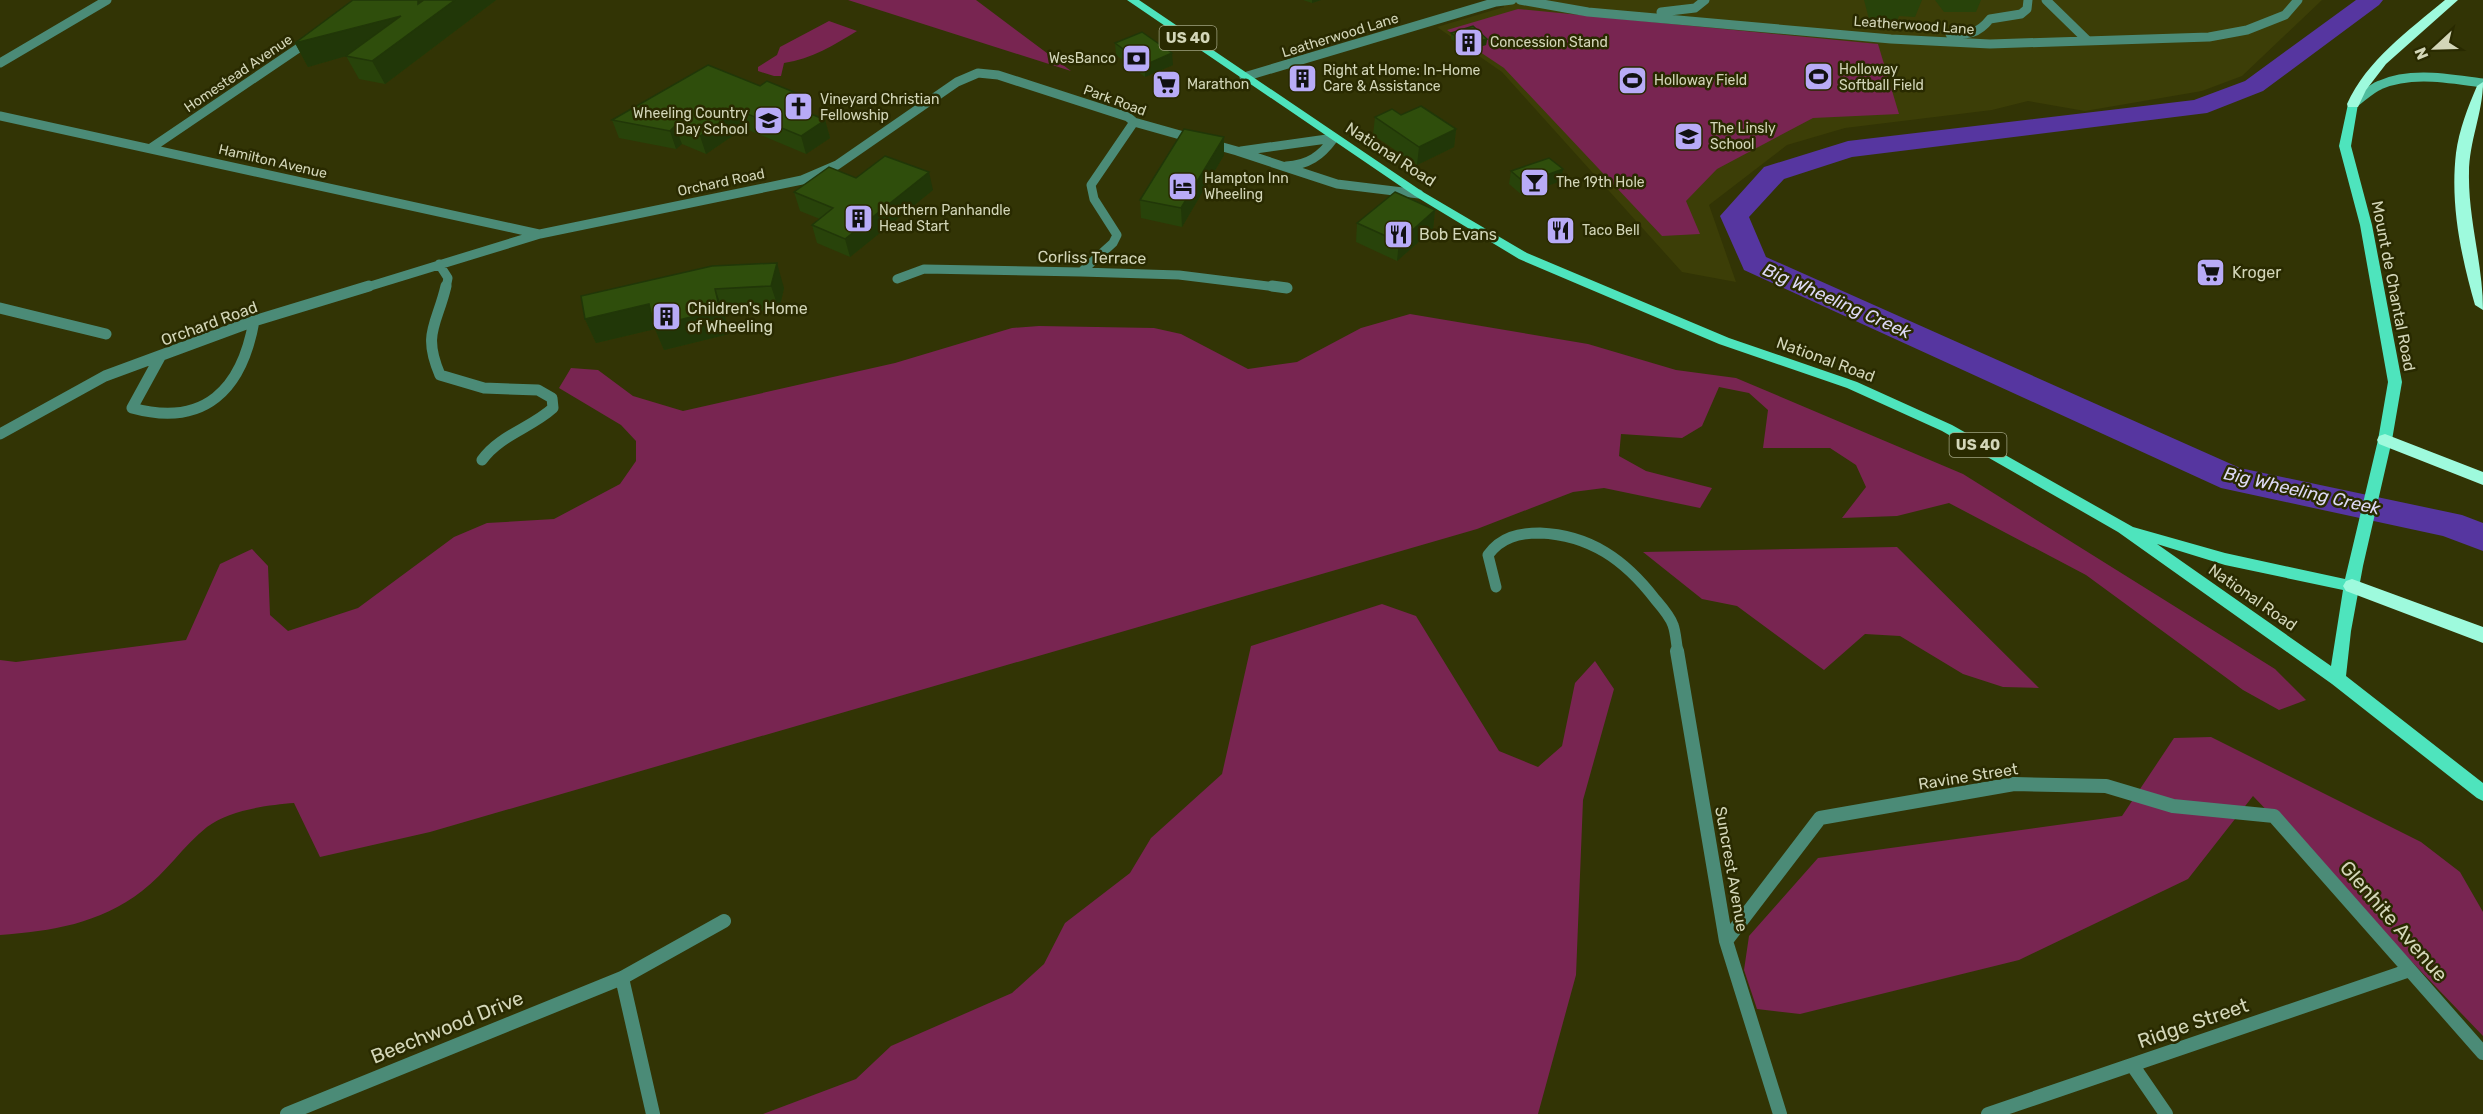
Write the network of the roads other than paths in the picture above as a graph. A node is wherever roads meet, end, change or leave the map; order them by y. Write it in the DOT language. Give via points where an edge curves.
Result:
graph roads {
  1 [pos="107,0"];
  2 [pos="1132,0"];
  3 [pos="1512,0"];
  4 [pos="1520,0"];
  5 [pos="1705,0"];
  6 [pos="2028,0"];
  7 [pos="2046,0"];
  8 [pos="2298,0"];
  9 [pos="2452,0"];
  10 [pos="1564,8"];
  11 [pos="1850,34"];
  12 [pos="314,38"];
  13 [pos="2087,40"];
  14 [pos="0,63"];
  15 [pos="984,73"];
  16 [pos="1244,77"];
  17 [pos="2481,89"];
  18 [pos="2354,104"];
  19 [pos="0,116"];
  20 [pos="1134,122"];
  21 [pos="1334,138"];
  22 [pos="1295,141"];
  23 [pos="151,148"];
  24 [pos="1237,152"];
  25 [pos="1280,166"];
  26 [pos="1419,195"];
  27 [pos="540,234"];
  28 [pos="439,264"];
  29 [pos="1081,272"];
  30 [pos="897,279"];
  31 [pos="1287,288"];
  32 [pos="2483,305"];
  33 [pos="0,308"];
  34 [pos="254,321"];
  35 [pos="106,334"];
  36 [pos="160,357"];
  37 [pos="0,434"];
  38 [pos="2385,440"];
  39 [pos="482,460"];
  40 [pos="2483,479"];
  41 [pos="2123,528"];
  42 [pos="2352,586"];
  43 [pos="1496,587"];
  44 [pos="2483,635"];
  45 [pos="2338,680"];
  46 [pos="2483,792"];
  47 [pos="2274,816"];
  48 [pos="724,921"];
  49 [pos="1726,942"];
  50 [pos="2410,970"];
  51 [pos="622,978"];
  52 [pos="2483,1053"];
  53 [pos="2133,1066"];
  54 [pos="287,1114"];
  55 [pos="653,1114"];
  56 [pos="1780,1114"];
  57 [pos="1988,1114"];
  58 [pos="2166,1114"];
  1 -- 14 [label="street"];
  2 -- 16 [label="main road, National Road / US 40"];
  3 -- 16 [label="street, Leatherwood Lane"];
  4 -- 10 [label="street, Leatherwood Lane"];
  5 -- 10 [label="street" via="1695,8 1671,12"];
  6 -- 11 [label="street" via="2027,9 2021,14 1990,19 1976,33"];
  7 -- 13 [label="street"];
  8 -- 13 [label="street, Leatherwood Lane" via="2285,15 2247,30 2209,37"];
  9 -- 18 [label="highway" via="2375,69 2363,82"];
  10 -- 11 [label="street, Leatherwood Lane"];
  11 -- 13 [label="street, Leatherwood Lane" via="1990,44"];
  12 -- 23 [label="street, Homestead Avenue"];
  15 -- 20 [label="street, Park Road" via="1008,77"];
  15 -- 27 [label="street, Orchard Road" via="957,82 837,165 802,180"];
  16 -- 21 [label="main road, National Road / US 40"];
  17 -- 18 [label="street" via="2440,79 2399,80 2378,86"];
  17 -- 32 [label="highway" via="2463,151 2461,195"];
  18 -- 38 [label="main road, Mount de Chantal Road" via="2345,146 2366,225 2395,382"];
  19 -- 23 [label="street, Hamilton Avenue"];
  20 -- 24 [label="street, Park Road"];
  20 -- 29 [label="street" via="1091,185 1094,199 1117,235"];
  21 -- 22 [label="street, Park Road"];
  21 -- 25 [label="street, Park Road" via="1319,157 1300,165"];
  21 -- 26 [label="main road, National Road / US 40"];
  22 -- 24 [label="street, Park Road"];
  22 -- 25 [label="street"];
  23 -- 27 [label="street, Hamilton Avenue"];
  24 -- 25 [label="street, Park Road"];
  25 -- 26 [label="street, Park Road" via="1337,184"];
  26 -- 41 [label="main road, National Road / US 40" via="1534,261 1724,341 1852,386 1947,428"];
  27 -- 28 [label="street, Orchard Road"];
  28 -- 34 [label="street, Orchard Road"];
  28 -- 39 [label="street" via="448,278 429,344 440,375 489,389 530,387 552,398 553,408 544,418 488,448"];
  29 -- 30 [label="street, Corliss Terrace" via="924,269"];
  29 -- 31 [label="street, Corliss Terrace" via="1179,275"];
  33 -- 35 [label="street"];
  34 -- 36 [label="street, Orchard Road"];
  34 -- 36 [label="street" via="250,348 234,382 220,398 194,409 155,414 132,408"];
  36 -- 37 [label="street, Orchard Road" via="105,376"];
  38 -- 40 [label="highway"];
  38 -- 42 [label="main road, Mount de Chantal Road"];
  41 -- 42 [label="main road" via="2225,559"];
  41 -- 45 [label="main road, National Road / US 40"];
  42 -- 44 [label="highway"];
  42 -- 45 [label="main road, Mount de Chantal Road"];
  43 -- 49 [label="street, Suncrest Avenue" via="1488,555 1494,544 1525,534 1549,532 1579,537 1622,560 1649,589 1673,624"];
  45 -- 46 [label="main road, National Road / US 40"];
  47 -- 49 [label="street, Ravine Street" via="2173,806 2106,786 2014,784 1820,818"];
  47 -- 50 [label="street, Glenhite Avenue"];
  48 -- 51 [label="street, Beechwood Drive"];
  49 -- 56 [label="street, Suncrest Avenue"];
  50 -- 52 [label="street, Glenhite Avenue"];
  50 -- 53 [label="street, Ridge Street"];
  51 -- 54 [label="street, Beechwood Drive"];
  51 -- 55 [label="street"];
  53 -- 57 [label="street, Ridge Street"];
  53 -- 58 [label="street"];
}
